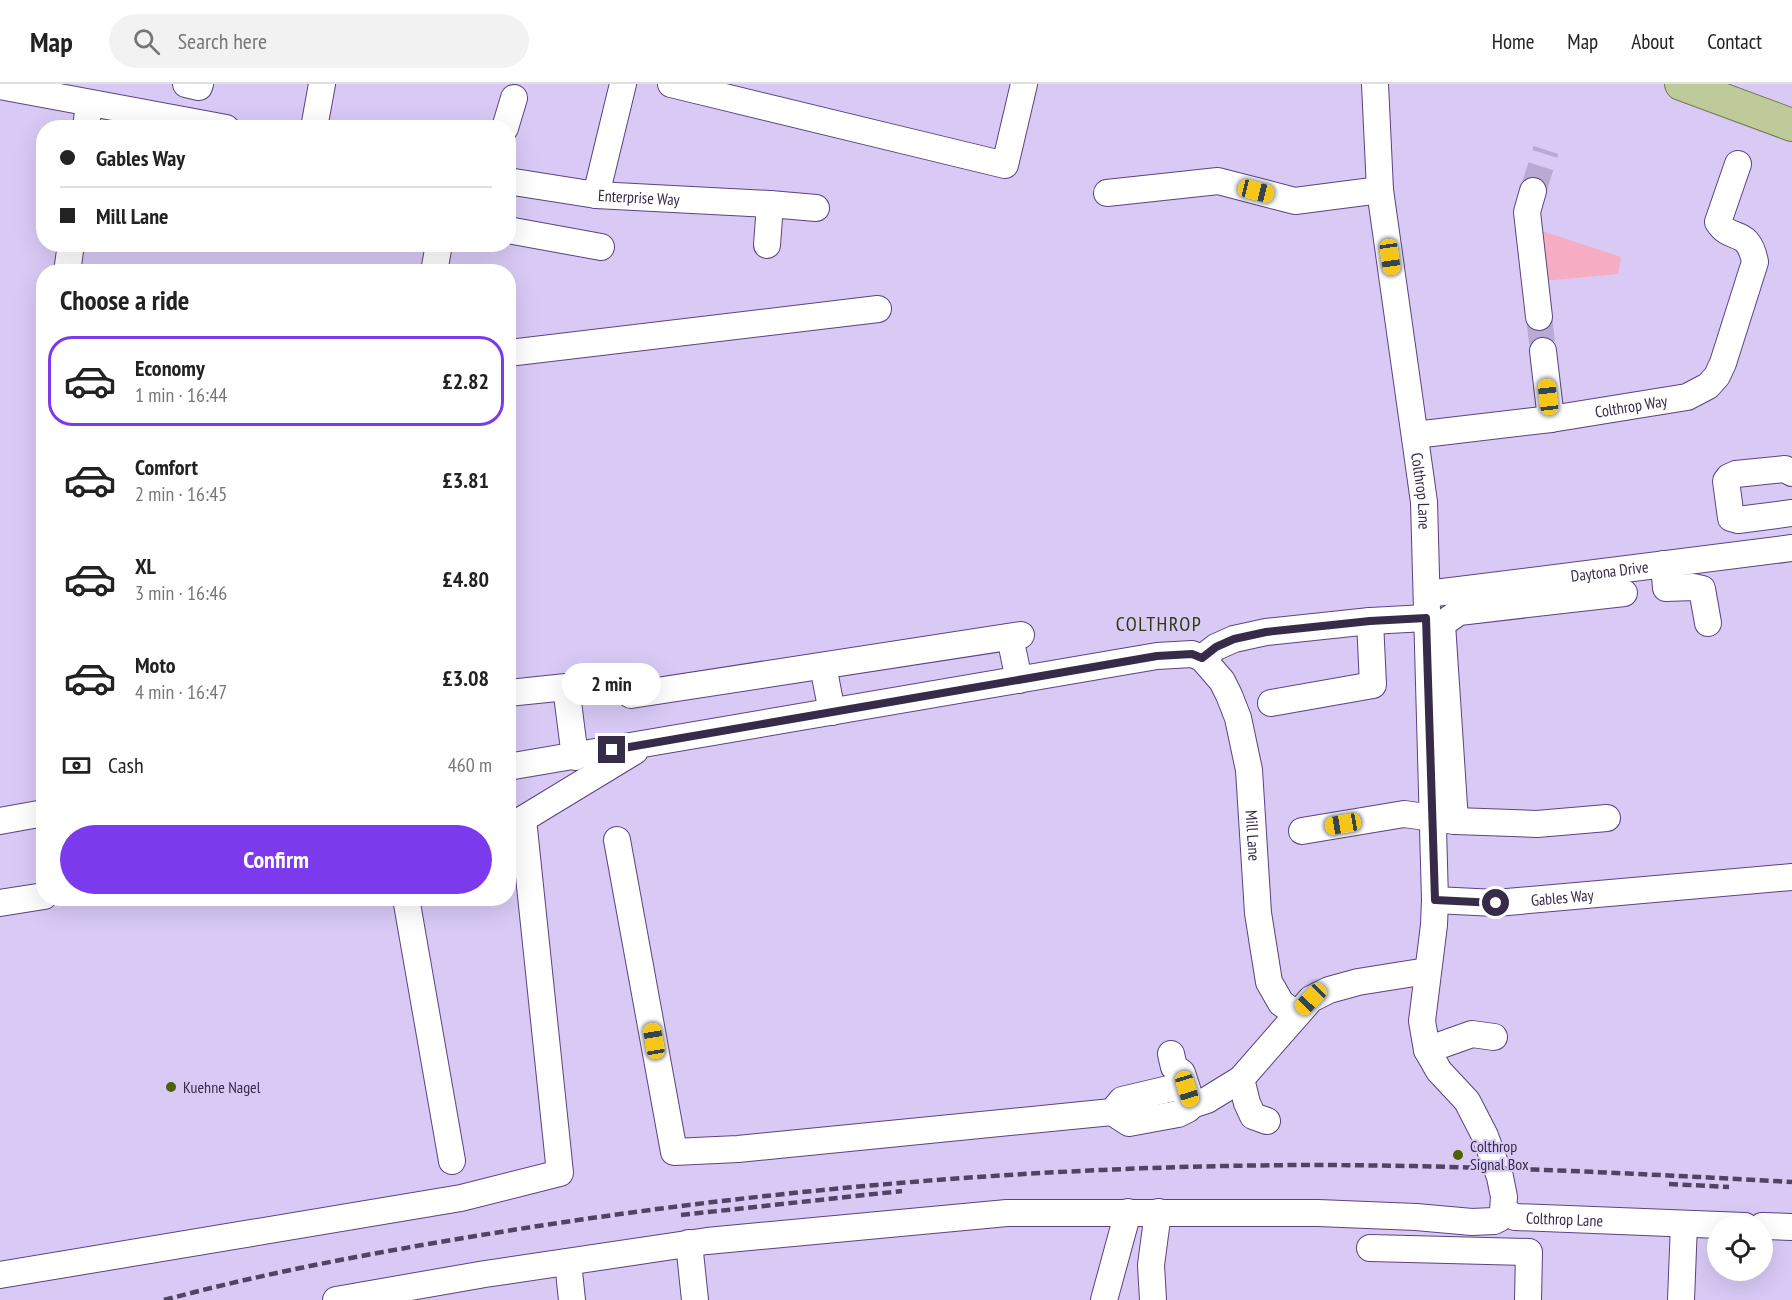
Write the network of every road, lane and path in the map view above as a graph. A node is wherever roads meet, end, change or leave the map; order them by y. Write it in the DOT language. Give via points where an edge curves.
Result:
graph roads {
  1 [pos="186,84"];
  2 [pos="200,84"];
  3 [pos="322,84"];
  4 [pos="623,84"];
  5 [pos="671,84"];
  6 [pos="1024,84"];
  7 [pos="1375,84"];
  8 [pos="1681,84"];
  9 [pos="0,86"];
  10 [pos="514,98"];
  11 [pos="88,115"];
  12 [pos="141,120"];
  13 [pos="315,120"];
  14 [pos="507,120"];
  15 [pos="1792,125"];
  16 [pos="1738,164"];
  17 [pos="516,182"];
  18 [pos="1380,190"];
  19 [pos="1533,191"];
  20 [pos="1107,194"];
  21 [pos="596,195"];
  22 [pos="770,204"];
  23 [pos="816,208"];
  24 [pos="516,231"];
  25 [pos="767,245"];
  26 [pos="601,247"];
  27 [pos="878,309"];
  28 [pos="1539,317"];
  29 [pos="1543,351"];
  30 [pos="516,352"];
  31 [pos="1551,419"];
  32 [pos="1415,435"];
  33 [pos="1792,473"];
  34 [pos="1792,513"];
  35 [pos="1792,548"];
  36 [pos="1664,564"];
  37 [pos="1624,593"];
  38 [pos="1427,606"];
  39 [pos="1370,621"];
  40 [pos="1708,623"];
  41 [pos="1202,658"];
  42 [pos="823,666"];
  43 [pos="1020,680"];
  44 [pos="516,692"];
  45 [pos="631,695"];
  46 [pos="1271,703"];
  47 [pos="832,712"];
  48 [pos="649,743"];
  49 [pos="575,757"];
  50 [pos="516,766"];
  51 [pos="36,814"];
  52 [pos="1607,818"];
  53 [pos="516,820"];
  54 [pos="1444,820"];
  55 [pos="0,821"];
  56 [pos="1302,831"];
  57 [pos="617,840"];
  58 [pos="1792,877"];
  59 [pos="36,897"];
  60 [pos="1435,900"];
  61 [pos="0,903"];
  62 [pos="407,906"];
  63 [pos="1427,971"];
  64 [pos="1296,1014"];
  65 [pos="1494,1037"];
  66 [pos="1427,1050"];
  67 [pos="1179,1060"];
  68 [pos="1240,1078"];
  69 [pos="1192,1105"];
  70 [pos="1267,1121"];
  71 [pos="452,1161"];
  72 [pos="1503,1211"];
  73 [pos="1128,1212"];
  74 [pos="1158,1212"];
  75 [pos="1362,1214"];
  76 [pos="1684,1224"];
  77 [pos="1707,1225"];
  78 [pos="1773,1226"];
  79 [pos="1792,1227"];
  80 [pos="689,1243"];
  81 [pos="568,1262"];
  82 [pos="0,1275"];
  83 [pos="453,1290"];
  84 [pos="336,1300"];
  85 [pos="572,1300"];
  86 [pos="695,1300"];
  87 [pos="1104,1300"];
  88 [pos="1153,1300"];
  89 [pos="1528,1300"];
  90 [pos="1681,1300"];
  1 -- 2 [label="street"];
  3 -- 13 [label="street"];
  4 -- 21 [label="street"];
  5 -- 6 [label="street" via="1005,165"];
  7 -- 18 [label="street, Colthrop Lane"];
  8 -- 15 [label="main road"];
  9 -- 11 [label="street"];
  10 -- 14 [label="street"];
  11 -- 12 [label="street"];
  16 -- 31 [label="street, Colthrop Way" via="1718,222 1721,228 1746,240 1755,262 1717,376 1708,386 1687,397"];
  17 -- 21 [label="street, Enterprise Way"];
  18 -- 20 [label="street" via="1295,201 1218,182"];
  18 -- 32 [label="street, Colthrop Lane"];
  19 -- 28 [label="street" via="1527,212"];
  21 -- 22 [label="street, Enterprise Way"];
  22 -- 23 [label="street, Enterprise Way"];
  22 -- 25 [label="street"];
  24 -- 26 [label="street"];
  27 -- 30 [label="street"];
  29 -- 31 [label="street"];
  31 -- 32 [label="street, Colthrop Way"];
  32 -- 38 [label="street, Colthrop Lane" via="1425,513"];
  33 -- 34 [label="street" via="1785,469 1736,474 1726,482 1731,518"];
  35 -- 36 [label="street, Daytona Drive"];
  36 -- 38 [label="street, Daytona Drive"];
  36 -- 40 [label="street" via="1666,588 1702,590"];
  37 -- 54 [label="street" via="1459,612 1442,624"];
  38 -- 39 [label="street"];
  38 -- 54 [label="street, Colthrop Lane"];
  39 -- 41 [label="street" via="1234,639"];
  39 -- 46 [label="street" via="1373,685"];
  41 -- 43 [label="street" via="1192,654 1157,656"];
  41 -- 64 [label="street, Mill Lane" via="1222,681 1238,718 1249,770 1256,895 1269,982 1281,1002"];
  42 -- 43 [label="street" via="1015,636"];
  42 -- 45 [label="street"];
  42 -- 47 [label="street"];
  43 -- 47 [label="street"];
  44 -- 49 [label="street" via="566,687"];
  47 -- 48 [label="street"];
  48 -- 49 [label="street"];
  48 -- 53 [label="street"];
  49 -- 50 [label="street"];
  51 -- 55 [label="street"];
  52 -- 54 [label="street" via="1537,824"];
  53 -- 82 [label="street" via="560,1173 461,1198"];
  54 -- 56 [label="street" via="1404,814"];
  54 -- 60 [label="street, Colthrop Lane"];
  57 -- 69 [label="street" via="674,1152 1112,1112 1122,1100 1177,1087"];
  58 -- 60 [label="street, Gables Way" via="1496,903"];
  59 -- 61 [label="street"];
  60 -- 63 [label="street"];
  62 -- 71 [label="street"];
  63 -- 64 [label="street" via="1329,990 1311,999"];
  63 -- 66 [label="street, Colthrop Lane" via="1422,1021"];
  64 -- 68 [label="street"];
  65 -- 66 [label="street" via="1472,1034"];
  66 -- 72 [label="street, Colthrop Lane" via="1439,1071 1477,1116 1503,1187"];
  67 -- 69 [label="street"];
  68 -- 69 [label="street"];
  68 -- 70 [label="street" via="1253,1116"];
  72 -- 75 [label="street" via="1500,1218 1485,1222"];
  72 -- 76 [label="street, Colthrop Lane" via="1515,1217"];
  73 -- 74 [label="street"];
  73 -- 80 [label="street" via="1007,1213"];
  73 -- 87 [label="street"];
  74 -- 75 [label="street"];
  74 -- 88 [label="street" via="1150,1265"];
  75 -- 89 [label="street" via="1370,1254 1529,1252"];
  76 -- 77 [label="street, Colthrop Lane"];
  76 -- 90 [label="street"];
  78 -- 79 [label="street"];
  80 -- 81 [label="street"];
  80 -- 86 [label="street"];
  81 -- 83 [label="street" via="485,1274"];
  81 -- 85 [label="street"];
  83 -- 84 [label="street"];
}
